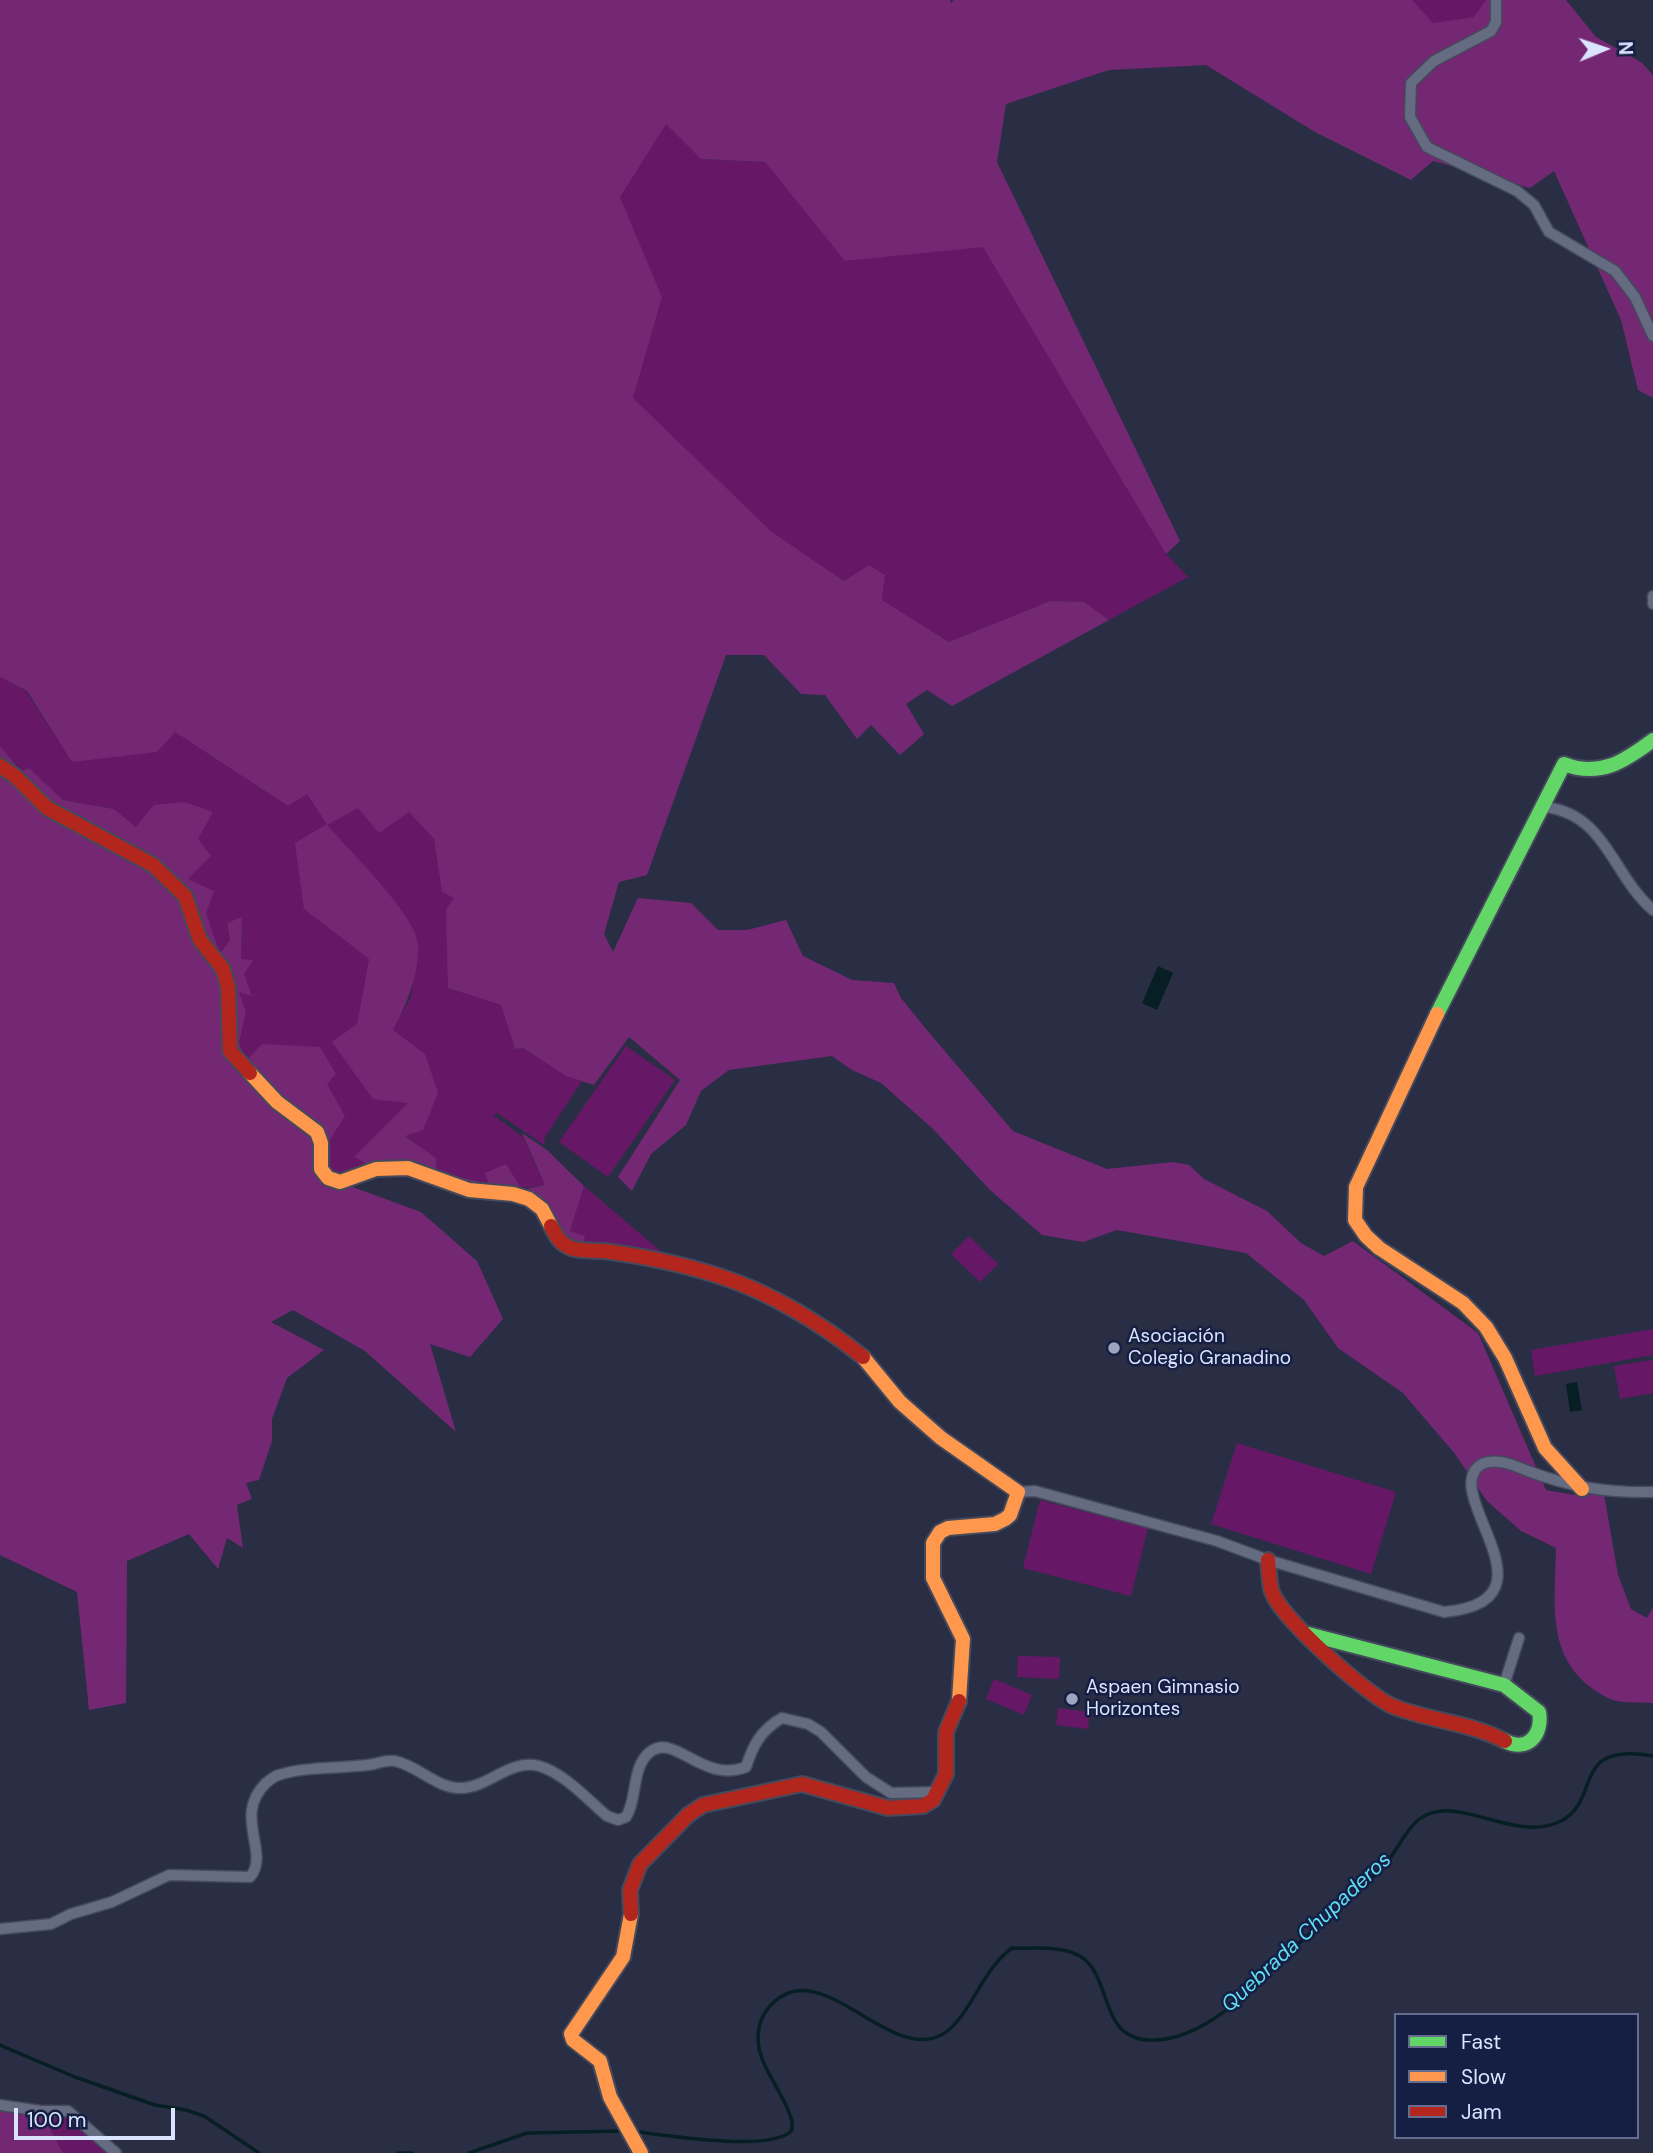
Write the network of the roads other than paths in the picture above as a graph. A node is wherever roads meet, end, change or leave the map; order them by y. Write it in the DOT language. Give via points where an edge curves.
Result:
graph roads {
  1 [pos="1496,0"];
  2 [pos="1653,336"];
  3 [pos="1653,596"];
  4 [pos="1653,604"];
  5 [pos="1653,740"];
  6 [pos="0,766"];
  7 [pos="1545,807"];
  8 [pos="1653,911"];
  9 [pos="1582,1489"];
  10 [pos="1018,1492"];
  11 [pos="1653,1492"];
  12 [pos="1268,1560"];
  13 [pos="1308,1634"];
  14 [pos="1519,1638"];
  15 [pos="1504,1685"];
  16 [pos="939,1792"];
  17 [pos="0,1929"];
  18 [pos="0,2105"];
  19 [pos="116,2153"];
  20 [pos="641,2153"];
  1 -- 2 [label="street" via="1496,22 1491,31 1434,61 1411,83 1410,117 1427,147 1517,191 1534,205 1549,232 1615,271 1635,297"];
  3 -- 4 [label="street"];
  5 -- 7 [label="street" via="1615,767 1576,770 1564,764"];
  6 -- 10 [label="street" via="47,808 153,865 185,896 200,940 223,969 230,1051 277,1102 317,1132 321,1169 328,1178 340,1182 376,1168 408,1168 469,1190 513,1194 542,1209 556,1237 569,1248 677,1265 754,1290 837,1336 941,1438"];
  7 -- 8 [label="street" via="1578,816 1592,828 1635,895"];
  7 -- 9 [label="street" via="1407,1074 1356,1187 1354,1205 1357,1223 1374,1243 1473,1311 1491,1331 1541,1442"];
  9 -- 11 [label="street"];
  9 -- 12 [label="street" via="1505,1463 1489,1462 1473,1472 1472,1499 1497,1553 1499,1573 1492,1591 1462,1610 1444,1612"];
  10 -- 12 [label="street" via="1045,1494 1153,1523"];
  10 -- 16 [label="street" via="1005,1519 948,1528 933,1543 933,1578 963,1639 962,1695 946,1732 946,1774"];
  12 -- 13 [label="street" via="1276,1602"];
  13 -- 15 [label="street"];
  13 -- 15 [label="street" via="1378,1699 1483,1729 1513,1745 1527,1744 1537,1735 1539,1712"];
  14 -- 15 [label="street"];
  16 -- 17 [label="street" via="891,1793 879,1788 821,1732 782,1718 755,1742 746,1767 734,1772 706,1767 673,1748 661,1746 649,1752 640,1764 632,1808 618,1820 538,1766 516,1766 466,1788 451,1788 391,1760 290,1772 267,1782 250,1808 256,1861 250,1877 169,1875 51,1924"];
  16 -- 20 [label="street" via="923,1806 907,1809 802,1784 716,1801 688,1815 640,1864 630,1889 631,1919 623,1957 571,2034 600,2061 610,2097"];
  18 -- 19 [label="street" via="68,2111"];
}
